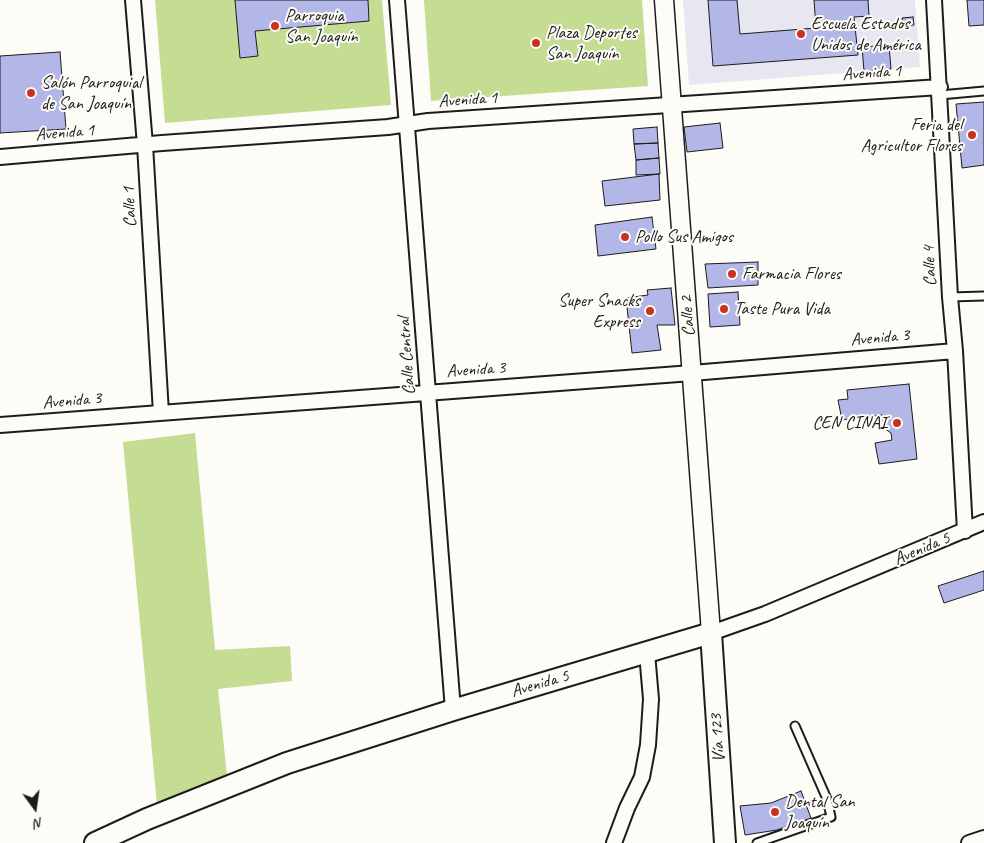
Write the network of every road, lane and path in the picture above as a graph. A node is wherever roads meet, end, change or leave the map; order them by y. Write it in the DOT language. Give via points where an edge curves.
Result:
graph roads {
  1 [pos="133,0"];
  2 [pos="397,0"];
  3 [pos="664,0"];
  4 [pos="934,0"];
  5 [pos="940,91"];
  6 [pos="984,91"];
  7 [pos="672,106"];
  8 [pos="406,124"];
  9 [pos="145,146"];
  10 [pos="0,157"];
  11 [pos="984,296"];
  12 [pos="950,297"];
  13 [pos="955,351"];
  14 [pos="692,373"];
  15 [pos="428,392"];
  16 [pos="161,413"];
  17 [pos="0,426"];
  18 [pos="984,522"];
  19 [pos="965,531"];
  20 [pos="711,633"];
  21 [pos="647,653"];
  22 [pos="453,710"];
  23 [pos="795,726"];
  24 [pos="984,838"];
  25 [pos="96,843"];
  26 [pos="614,843"];
  27 [pos="725,843"];
  28 [pos="758,843"];
  29 [pos="969,843"];
  1 -- 9 [label="street, Calle 1"];
  2 -- 8 [label="street, Calle Central"];
  3 -- 7 [label="street, Calle 2"];
  4 -- 5 [label="street, Calle 4"];
  5 -- 6 [label="lane"];
  5 -- 7 [label="street, Avenida 1"];
  5 -- 12 [label="street, Calle 4"];
  7 -- 8 [label="street, Avenida 1"];
  7 -- 14 [label="street, Calle 2"];
  8 -- 9 [label="street, Avenida 1"];
  8 -- 15 [label="street, Calle Central"];
  9 -- 10 [label="street, Avenida 1"];
  9 -- 16 [label="street, Calle 1"];
  11 -- 12 [label="lane"];
  12 -- 13 [label="street, Calle 4"];
  13 -- 14 [label="street, Avenida 3"];
  13 -- 19 [label="street, Calle 4"];
  14 -- 15 [label="street, Avenida 3"];
  14 -- 20 [label="street, Calle 2"];
  15 -- 16 [label="street, Avenida 3"];
  15 -- 22 [label="street, Calle Central"];
  16 -- 17 [label="street, Avenida 3"];
  18 -- 19 [label="street, Avenida 5"];
  19 -- 20 [label="street, Avenida 5"];
  20 -- 21 [label="main road, Avenida 5"];
  20 -- 27 [label="main road, Vía 123"];
  21 -- 22 [label="main road, Avenida 5"];
  21 -- 26 [label="street" via="651,699 648,746 642,777"];
  22 -- 25 [label="main road, Avenida 5" via="287,763"];
  23 -- 28 [label="lane" via="827,799 831,817"];
  24 -- 29 [label="street"];
}
